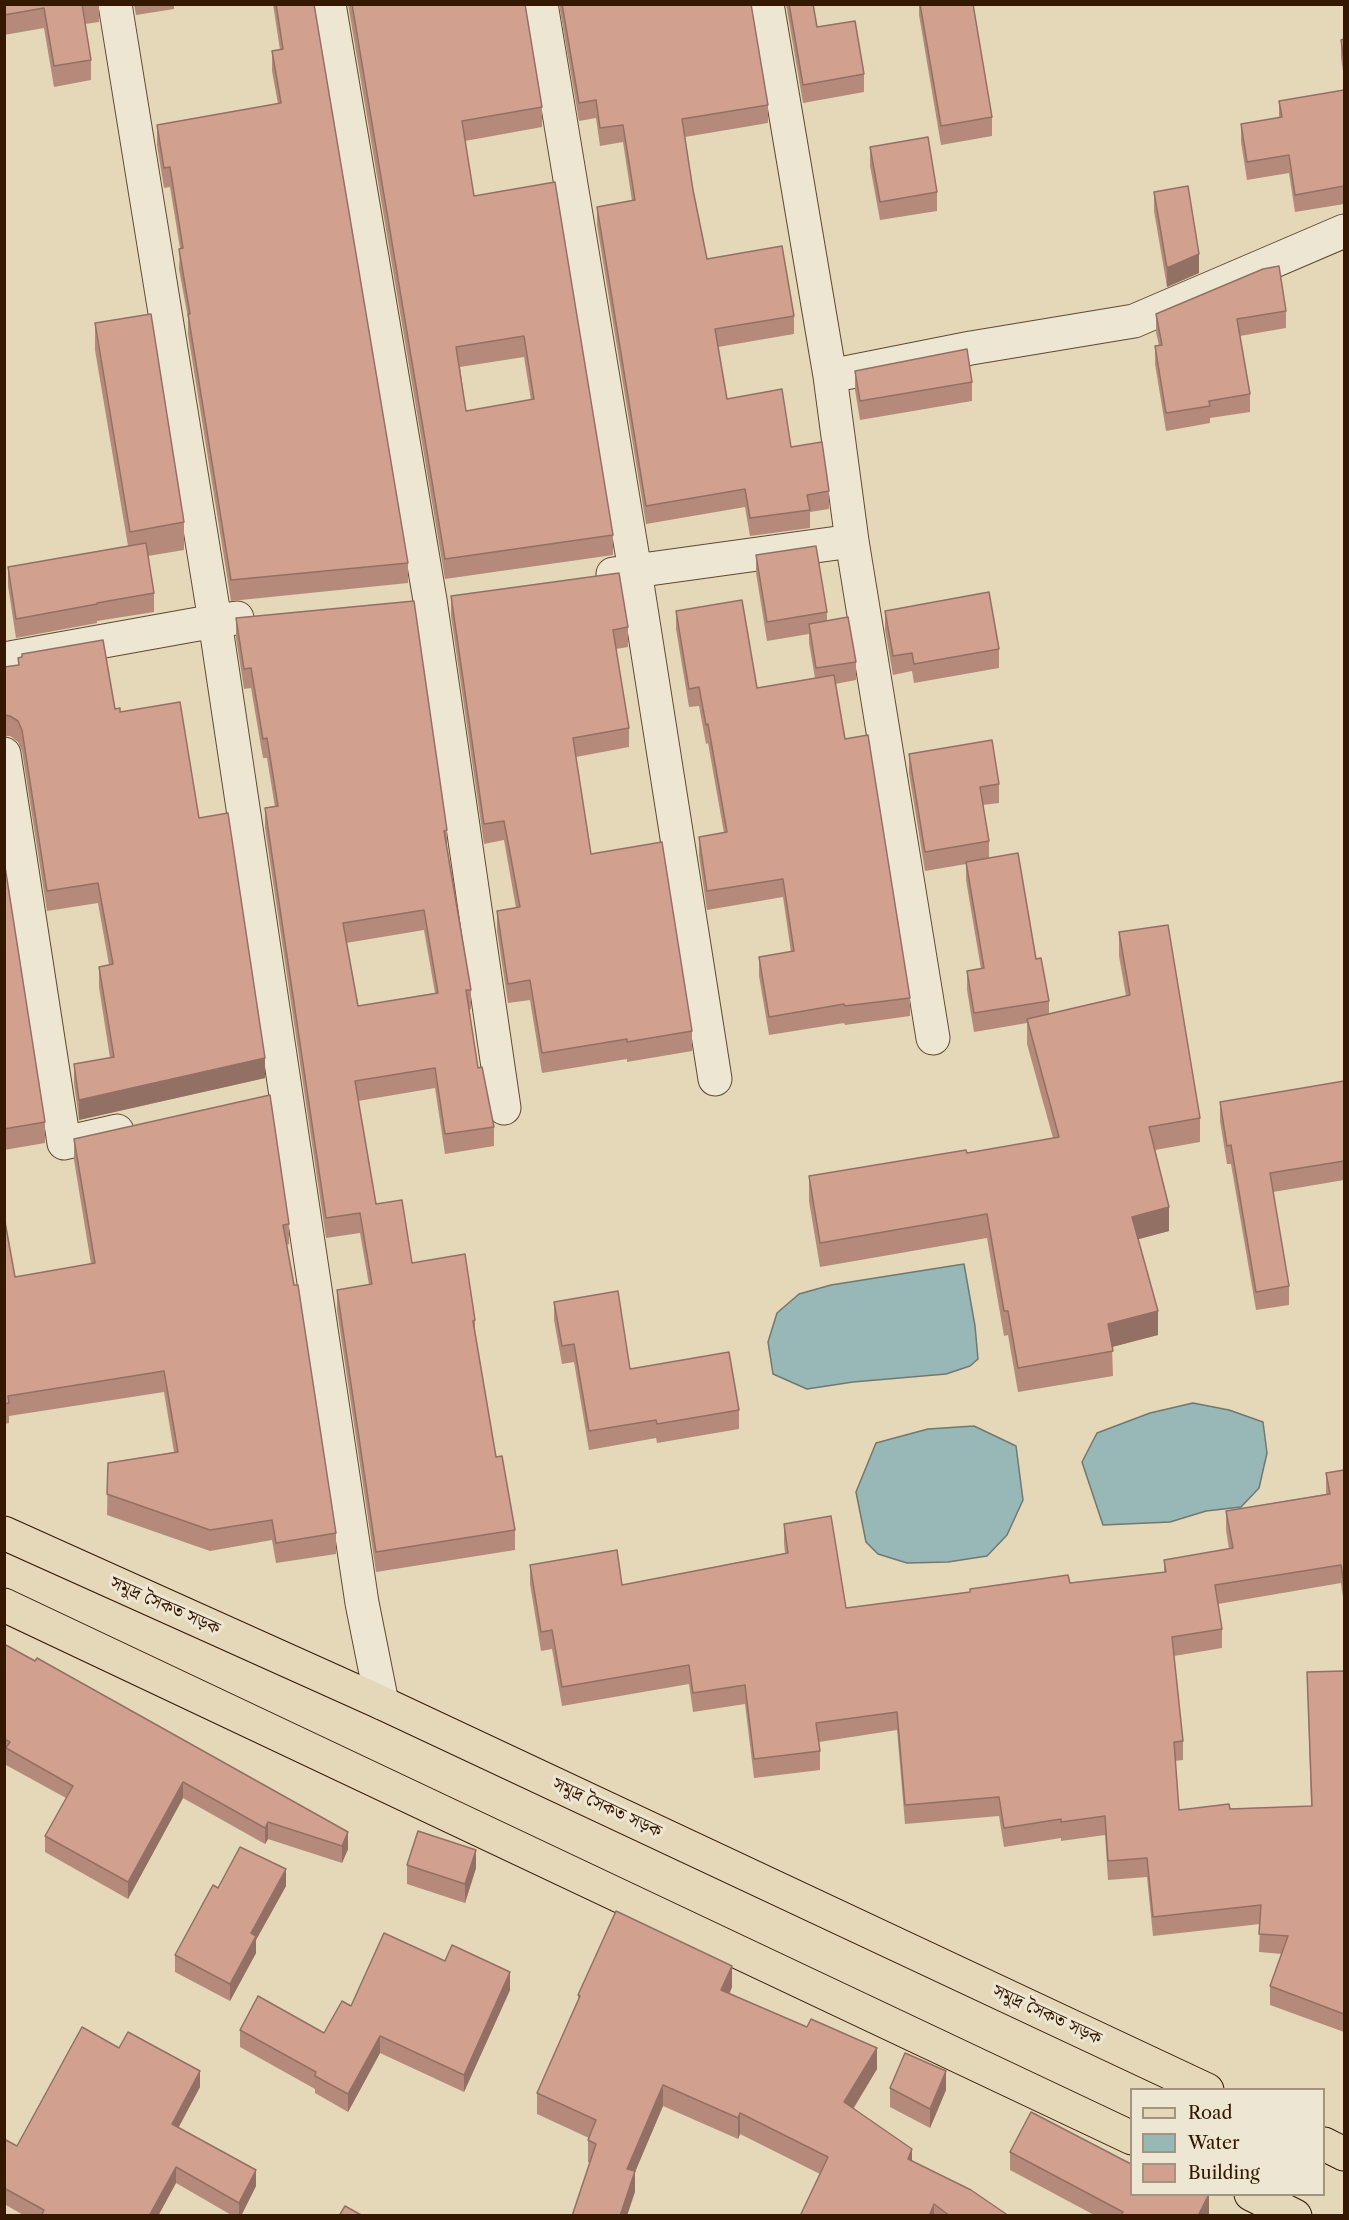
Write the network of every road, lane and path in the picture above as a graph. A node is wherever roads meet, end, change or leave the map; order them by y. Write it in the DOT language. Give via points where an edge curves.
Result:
graph roads {
  1 [pos="115,4"];
  2 [pos="329,4"];
  3 [pos="541,4"];
  4 [pos="767,4"];
  5 [pos="1344,231"];
  6 [pos="830,376"];
  7 [pos="852,541"];
  8 [pos="635,571"];
  9 [pos="578,579"];
  10 [pos="464,595"];
  11 [pos="430,600"];
  12 [pos="396,603"];
  13 [pos="271,615"];
  14 [pos="215,621"];
  15 [pos="4,659"];
  16 [pos="4,754"];
  17 [pos="933,1038"];
  18 [pos="715,1079"];
  19 [pos="504,1108"];
  20 [pos="146,1125"];
  21 [pos="4,1533"];
  22 [pos="4,1605"];
  23 [pos="382,1703"];
  24 [pos="1203,2088"];
  25 [pos="1130,2138"];
  26 [pos="1325,2145"];
  27 [pos="1344,2154"];
  28 [pos="1255,2196"];
  29 [pos="1295,2216"];
  1 -- 14 [label="street"];
  2 -- 11 [label="street"];
  3 -- 8 [label="street"];
  4 -- 6 [label="street"];
  5 -- 6 [label="street" via="1134,321"];
  6 -- 7 [label="street"];
  7 -- 8 [label="street"];
  7 -- 17 [label="street"];
  8 -- 9 [label="street"];
  8 -- 18 [label="street"];
  10 -- 11 [label="street"];
  11 -- 12 [label="street"];
  11 -- 19 [label="street"];
  13 -- 14 [label="street"];
  14 -- 15 [label="street"];
  14 -- 23 [label="street" via="274,1096"];
  16 -- 20 [label="street" via="64,1143"];
  21 -- 23 [label="main road, সমুদ্র সৈকত সড়ক"];
  22 -- 25 [label="main road"];
  23 -- 24 [label="main road, সমুদ্র সৈকত সড়ক"];
  26 -- 27 [label="main road"];
  28 -- 29 [label="main road"];
}
